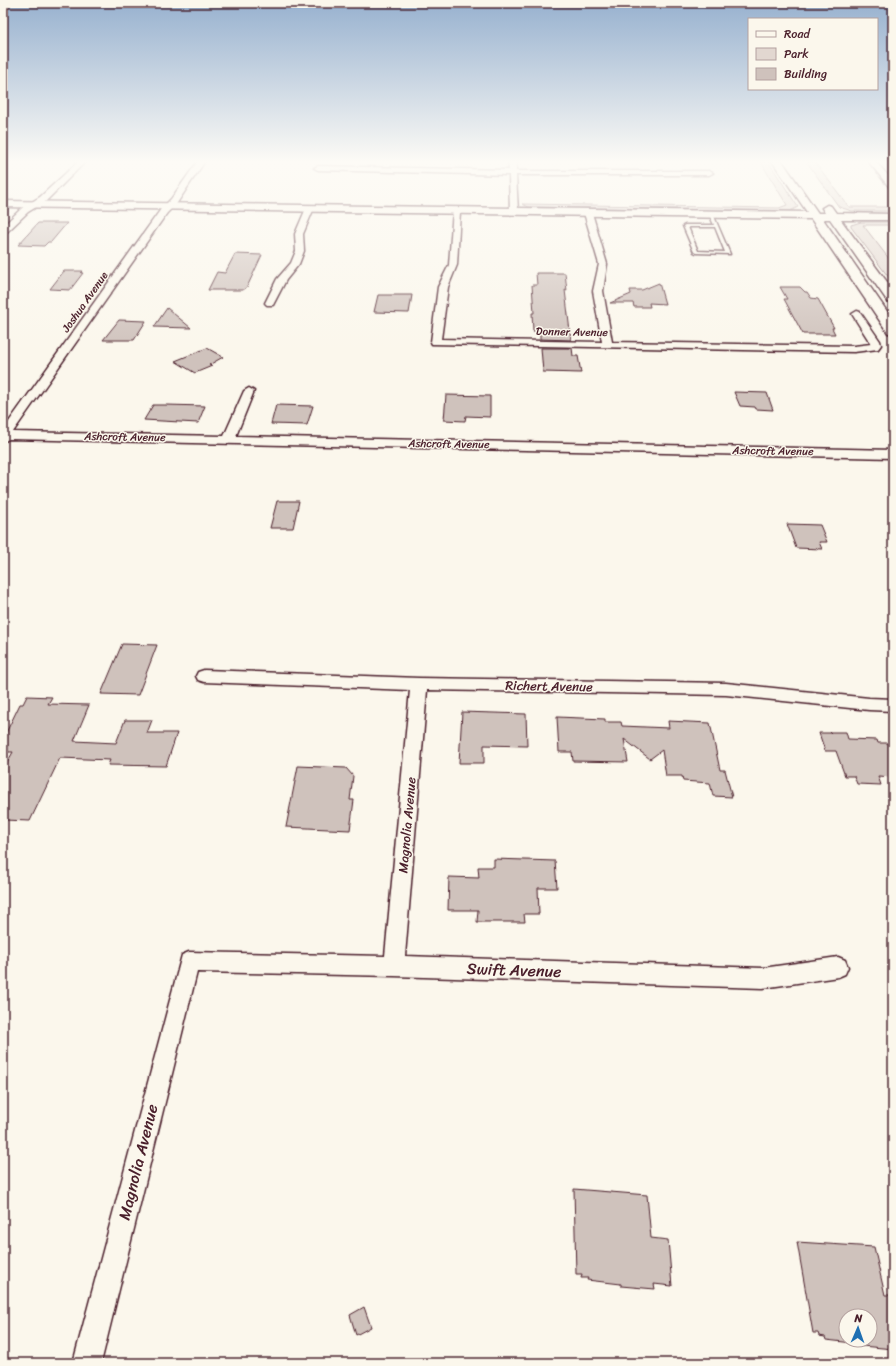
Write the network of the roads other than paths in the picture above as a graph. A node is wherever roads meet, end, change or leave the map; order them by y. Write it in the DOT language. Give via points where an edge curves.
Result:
graph roads {
  1 [pos="10,225"];
  2 [pos="156,225"];
  3 [pos="303,225"];
  4 [pos="455,225"];
  5 [pos="591,225"];
  6 [pos="820,225"];
  7 [pos="839,225"];
  8 [pos="716,226"];
  9 [pos="3,232"];
  10 [pos="893,300"];
  11 [pos="270,303"];
  12 [pos="857,314"];
  13 [pos="893,330"];
  14 [pos="607,344"];
  15 [pos="249,391"];
  16 [pos="4,436"];
  17 [pos="229,439"];
  18 [pos="893,454"];
  19 [pos="204,676"];
  20 [pos="419,684"];
  21 [pos="893,705"];
  22 [pos="189,962"];
  23 [pos="394,966"];
  24 [pos="838,967"];
  25 [pos="87,1363"];
  1 -- 9 [label="street"];
  2 -- 16 [label="street, Joshua Avenue"];
  3 -- 11 [label="street" via="299,234 300,251 295,264 282,279"];
  4 -- 14 [label="street, Donner Avenue" via="453,264 443,287 436,342"];
  5 -- 14 [label="street" via="603,264 598,291"];
  6 -- 13 [label="street"];
  7 -- 10 [label="street"];
  8 -- 8 [label="lane" via="728,253 696,252 685,226"];
  12 -- 14 [label="street, Donner Avenue" via="875,341 874,347"];
  15 -- 17 [label="street"];
  16 -- 17 [label="street, Ashcroft Avenue"];
  17 -- 18 [label="street, Ashcroft Avenue"];
  19 -- 20 [label="street, Richert Avenue"];
  20 -- 21 [label="street, Richert Avenue" via="726,689"];
  20 -- 23 [label="street, Magnolia Avenue"];
  22 -- 23 [label="street, Swift Avenue"];
  22 -- 25 [label="street, Magnolia Avenue"];
  23 -- 24 [label="street, Swift Avenue" via="763,978"];
}
